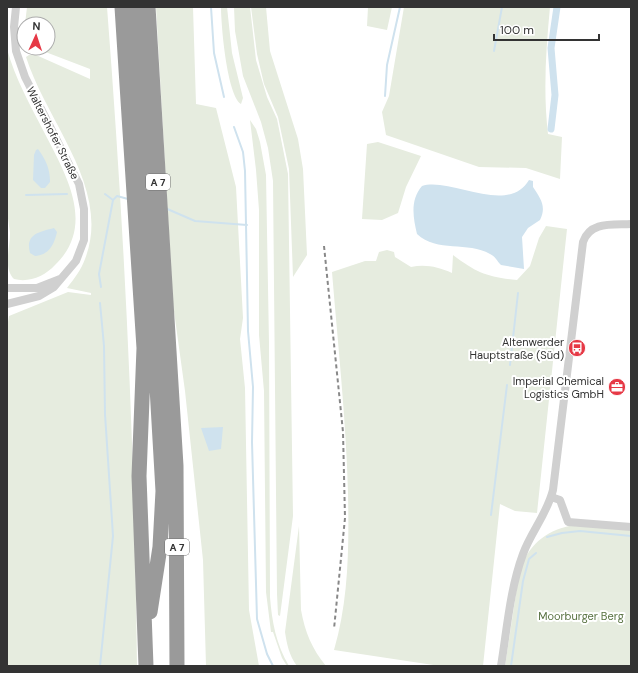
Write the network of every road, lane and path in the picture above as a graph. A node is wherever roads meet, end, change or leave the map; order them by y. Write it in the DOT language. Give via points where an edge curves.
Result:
graph roads {
  1 [pos="16,7"];
  2 [pos="122,7"];
  3 [pos="135,7"];
  4 [pos="148,7"];
  5 [pos="631,224"];
  6 [pos="62,278"];
  7 [pos="7,288"];
  8 [pos="7,304"];
  9 [pos="157,352"];
  10 [pos="551,497"];
  11 [pos="631,527"];
  12 [pos="145,643"];
  13 [pos="146,666"];
  14 [pos="177,666"];
  15 [pos="501,666"];
  1 -- 6 [label="street, Waltershofer Straße" via="16,51 25,77 79,184 84,209 84,240 76,261"];
  2 -- 9 [label="highway, A 7"];
  3 -- 9 [label="highway, A 7"];
  4 -- 9 [label="highway, A 7"];
  5 -- 10 [label="street" via="593,228 583,242"];
  6 -- 7 [label="street, Waltershofer Straße" via="36,288"];
  6 -- 8 [label="street, Waltershofer Straße" via="54,288 39,296"];
  9 -- 12 [label="highway, A 7" via="163,504 159,554"];
  9 -- 12 [label="highway, A 7" via="139,476"];
  9 -- 14 [label="highway, A 7" via="176,466"];
  10 -- 11 [label="street" via="560,500 568,522"];
  10 -- 15 [label="street" via="519,566"];
  12 -- 13 [label="highway, A 7"];
}
